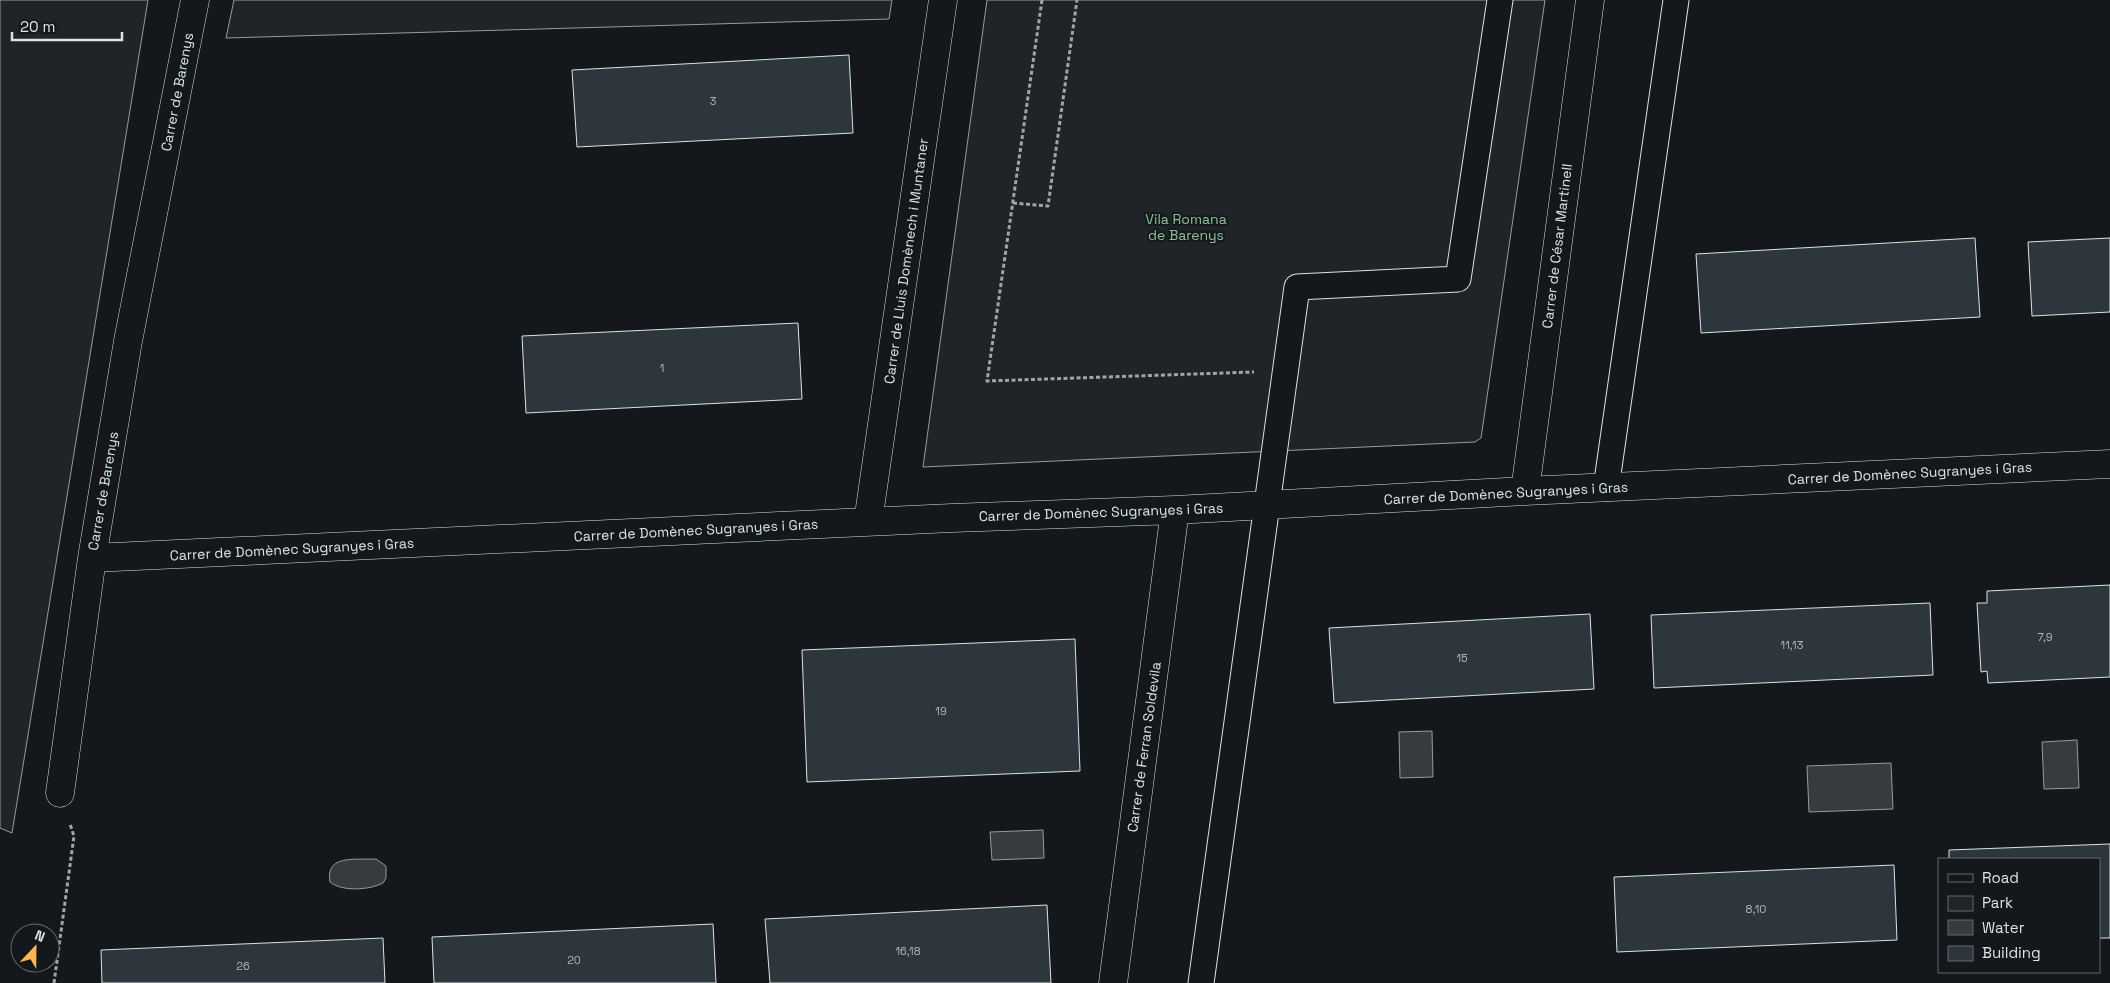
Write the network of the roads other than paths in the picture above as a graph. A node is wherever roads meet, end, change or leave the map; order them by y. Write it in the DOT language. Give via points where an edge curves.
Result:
graph roads {
  1 [pos="195,0"];
  2 [pos="943,0"];
  3 [pos="1500,0"];
  4 [pos="1590,0"];
  5 [pos="1676,0"];
  6 [pos="2110,464"];
  7 [pos="1606,488"];
  8 [pos="1525,491"];
  9 [pos="1266,505"];
  10 [pos="1175,510"];
  11 [pos="868,522"];
  12 [pos="92,558"];
  13 [pos="60,793"];
  14 [pos="1112,983"];
  15 [pos="1201,983"];
  1 -- 12 [label="street, Carrer de Barenys" via="128,341"];
  2 -- 11 [label="street, Carrer de Lluis Domènech i Muntaner"];
  3 -- 9 [label="street" via="1458,279 1297,287"];
  4 -- 8 [label="street, Carrer de César Martinell"];
  5 -- 7 [label="street"];
  6 -- 7 [label="street, Carrer de Domènec Sugranyes i Gras"];
  7 -- 8 [label="street, Carrer de Domènec Sugranyes i Gras"];
  8 -- 9 [label="street, Carrer de Domènec Sugranyes i Gras"];
  9 -- 10 [label="street, Carrer de Domènec Sugranyes i Gras"];
  9 -- 15 [label="street"];
  10 -- 11 [label="street, Carrer de Domènec Sugranyes i Gras"];
  10 -- 14 [label="street, Carrer de Ferran Soldevila"];
  11 -- 12 [label="street, Carrer de Domènec Sugranyes i Gras"];
  12 -- 13 [label="street, Carrer de Barenys"];
}
